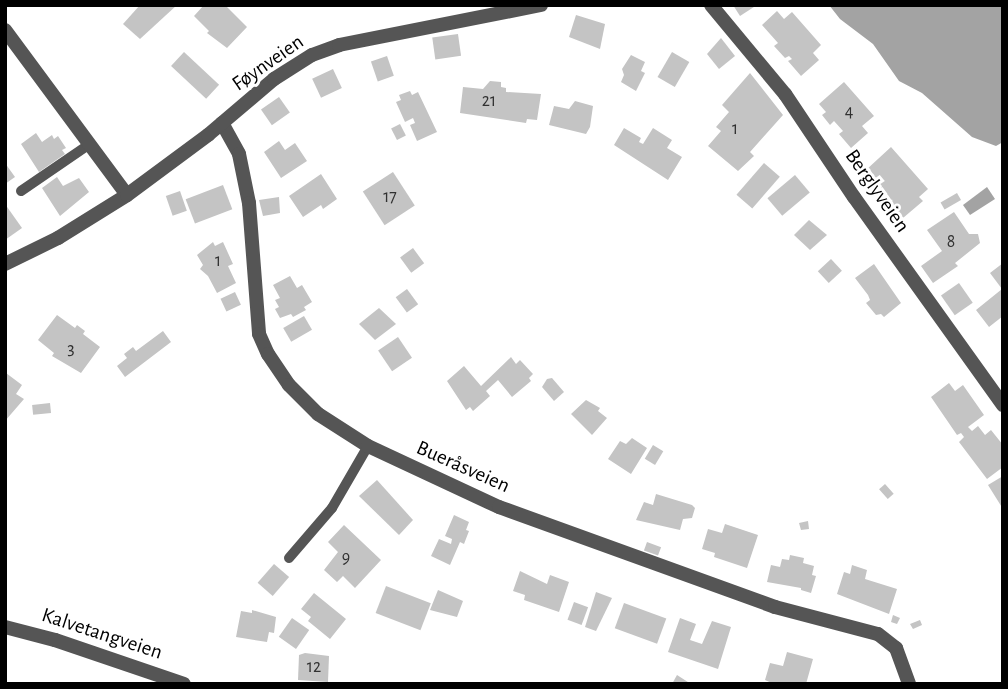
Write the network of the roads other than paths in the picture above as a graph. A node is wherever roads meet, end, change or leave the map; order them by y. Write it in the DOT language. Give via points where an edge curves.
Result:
graph roads {
  1 [pos="541,5"];
  2 [pos="711,5"];
  3 [pos="6,34"];
  4 [pos="222,123"];
  5 [pos="90,144"];
  6 [pos="21,191"];
  7 [pos="127,195"];
  8 [pos="5,264"];
  9 [pos="1003,405"];
  10 [pos="368,446"];
  11 [pos="289,558"];
  12 [pos="5,627"];
  13 [pos="184,684"];
  14 [pos="909,684"];
  1 -- 4 [label="street, Føynveien" via="330,48 298,62"];
  2 -- 9 [label="street, Berglyveien" via="785,94"];
  3 -- 5 [label="street"];
  4 -- 7 [label="street, Føynveien"];
  4 -- 10 [label="street, Bueråsveien" via="239,154 253,236 255,313 268,354 306,404"];
  5 -- 6 [label="lane"];
  5 -- 7 [label="street"];
  7 -- 8 [label="street, Føynveien"];
  10 -- 11 [label="lane" via="332,508"];
  10 -- 14 [label="street, Bueråsveien" via="499,508 775,607 878,634 896,648"];
  12 -- 13 [label="street, Kalvetangveien"];
}
